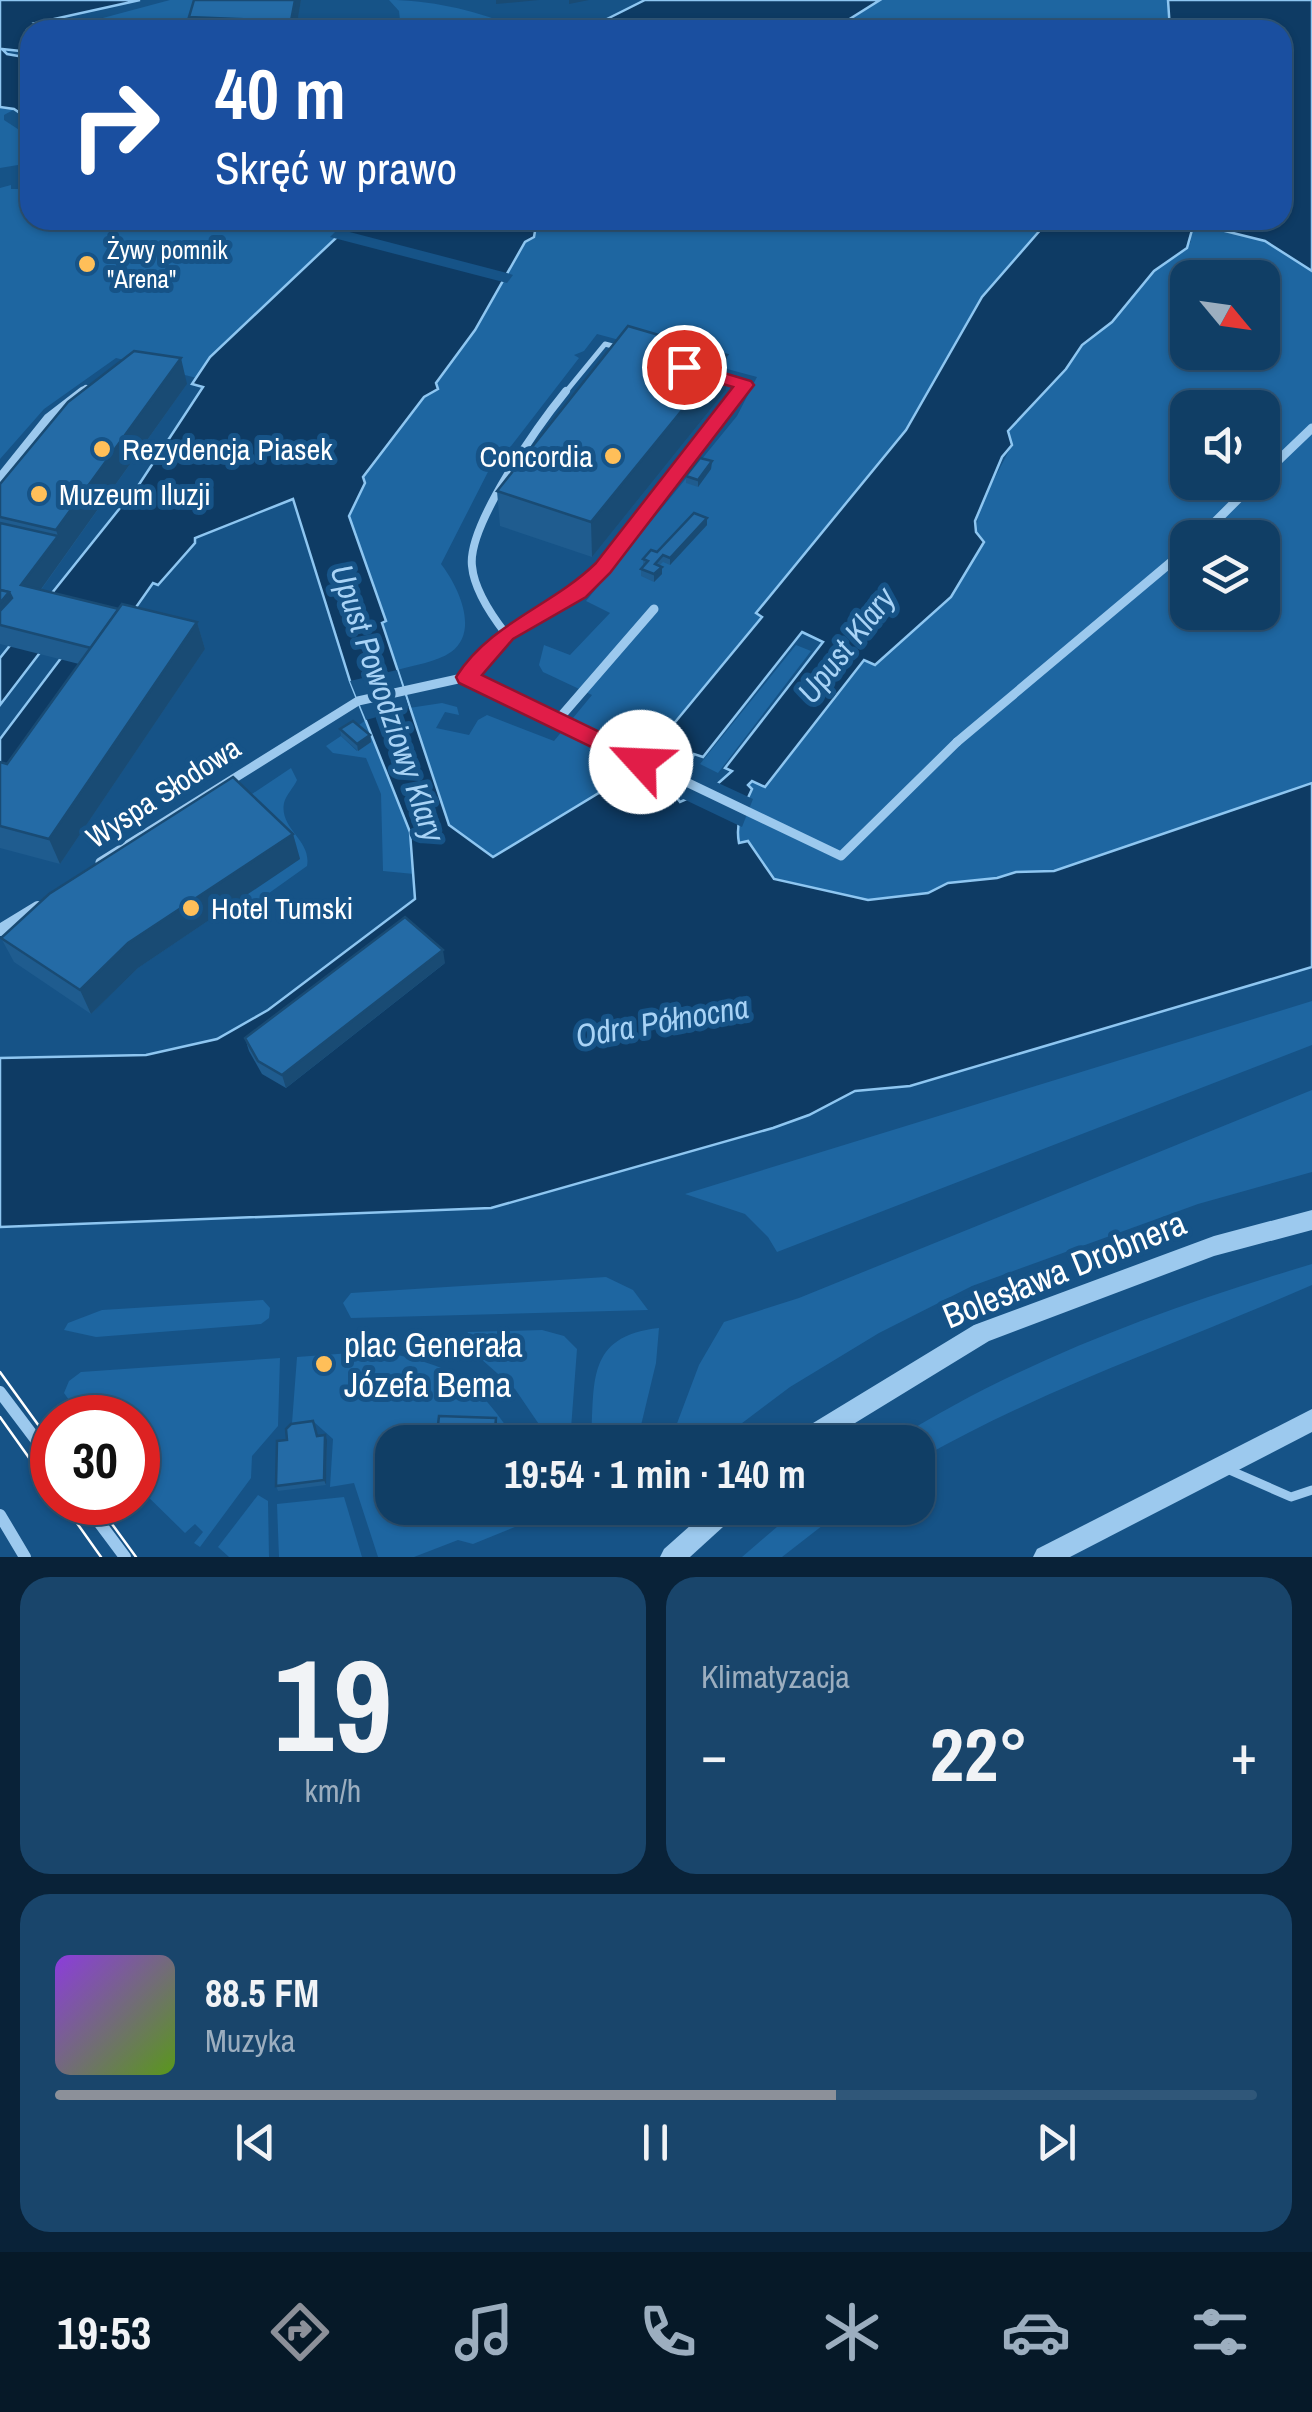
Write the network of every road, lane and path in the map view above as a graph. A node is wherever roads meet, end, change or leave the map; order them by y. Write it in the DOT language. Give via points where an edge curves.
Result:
graph roads {
  1 [pos="624,350"];
  2 [pos="710,374"];
  3 [pos="93,384"];
  4 [pos="1312,428"];
  5 [pos="1280,459"];
  6 [pos="0,478"];
  7 [pos="1237,500"];
  8 [pos="1217,520"];
  9 [pos="1170,563"];
  10 [pos="654,609"];
  11 [pos="506,634"];
  12 [pos="467,677"];
  13 [pos="556,722"];
  14 [pos="957,742"];
  15 [pos="82,876"];
  16 [pos="52,899"];
  17 [pos="0,930"];
  18 [pos="1312,1220"];
  19 [pos="0,1392"];
  20 [pos="1312,1420"];
  21 [pos="832,1425"];
  22 [pos="30,1432"];
  23 [pos="1219,1465"];
  24 [pos="1312,1490"];
  25 [pos="0,1516"];
  26 [pos="101,1525"];
  27 [pos="708,1525"];
  28 [pos="25,1557"];
  29 [pos="125,1557"];
  30 [pos="672,1557"];
  31 [pos="1044,1557"];
  1 -- 11 [label="lane" via="605,344 514,456 493,499 471,564"];
  2 -- 11 [label="lane" via="744,385 603,568 579,592"];
  3 -- 6 [label="street" via="48,418"];
  4 -- 5 [label="street"];
  7 -- 8 [label="street"];
  9 -- 14 [label="street"];
  10 -- 13 [label="street"];
  11 -- 12 [label="lane"];
  12 -- 13 [label="street"];
  12 -- 15 [label="street, Wyspa Słodowa" via="358,701"];
  13 -- 14 [label="street" via="841,856"];
  16 -- 17 [label="street"];
  18 -- 21 [label="street, Bolesława Drobnera" via="1214,1246 982,1333"];
  19 -- 22 [label="street"];
  20 -- 23 [label="street"];
  23 -- 24 [label="lane" via="1291,1497"];
  23 -- 31 [label="street"];
  25 -- 28 [label="street"];
  26 -- 29 [label="street"];
  27 -- 30 [label="street"];
}
